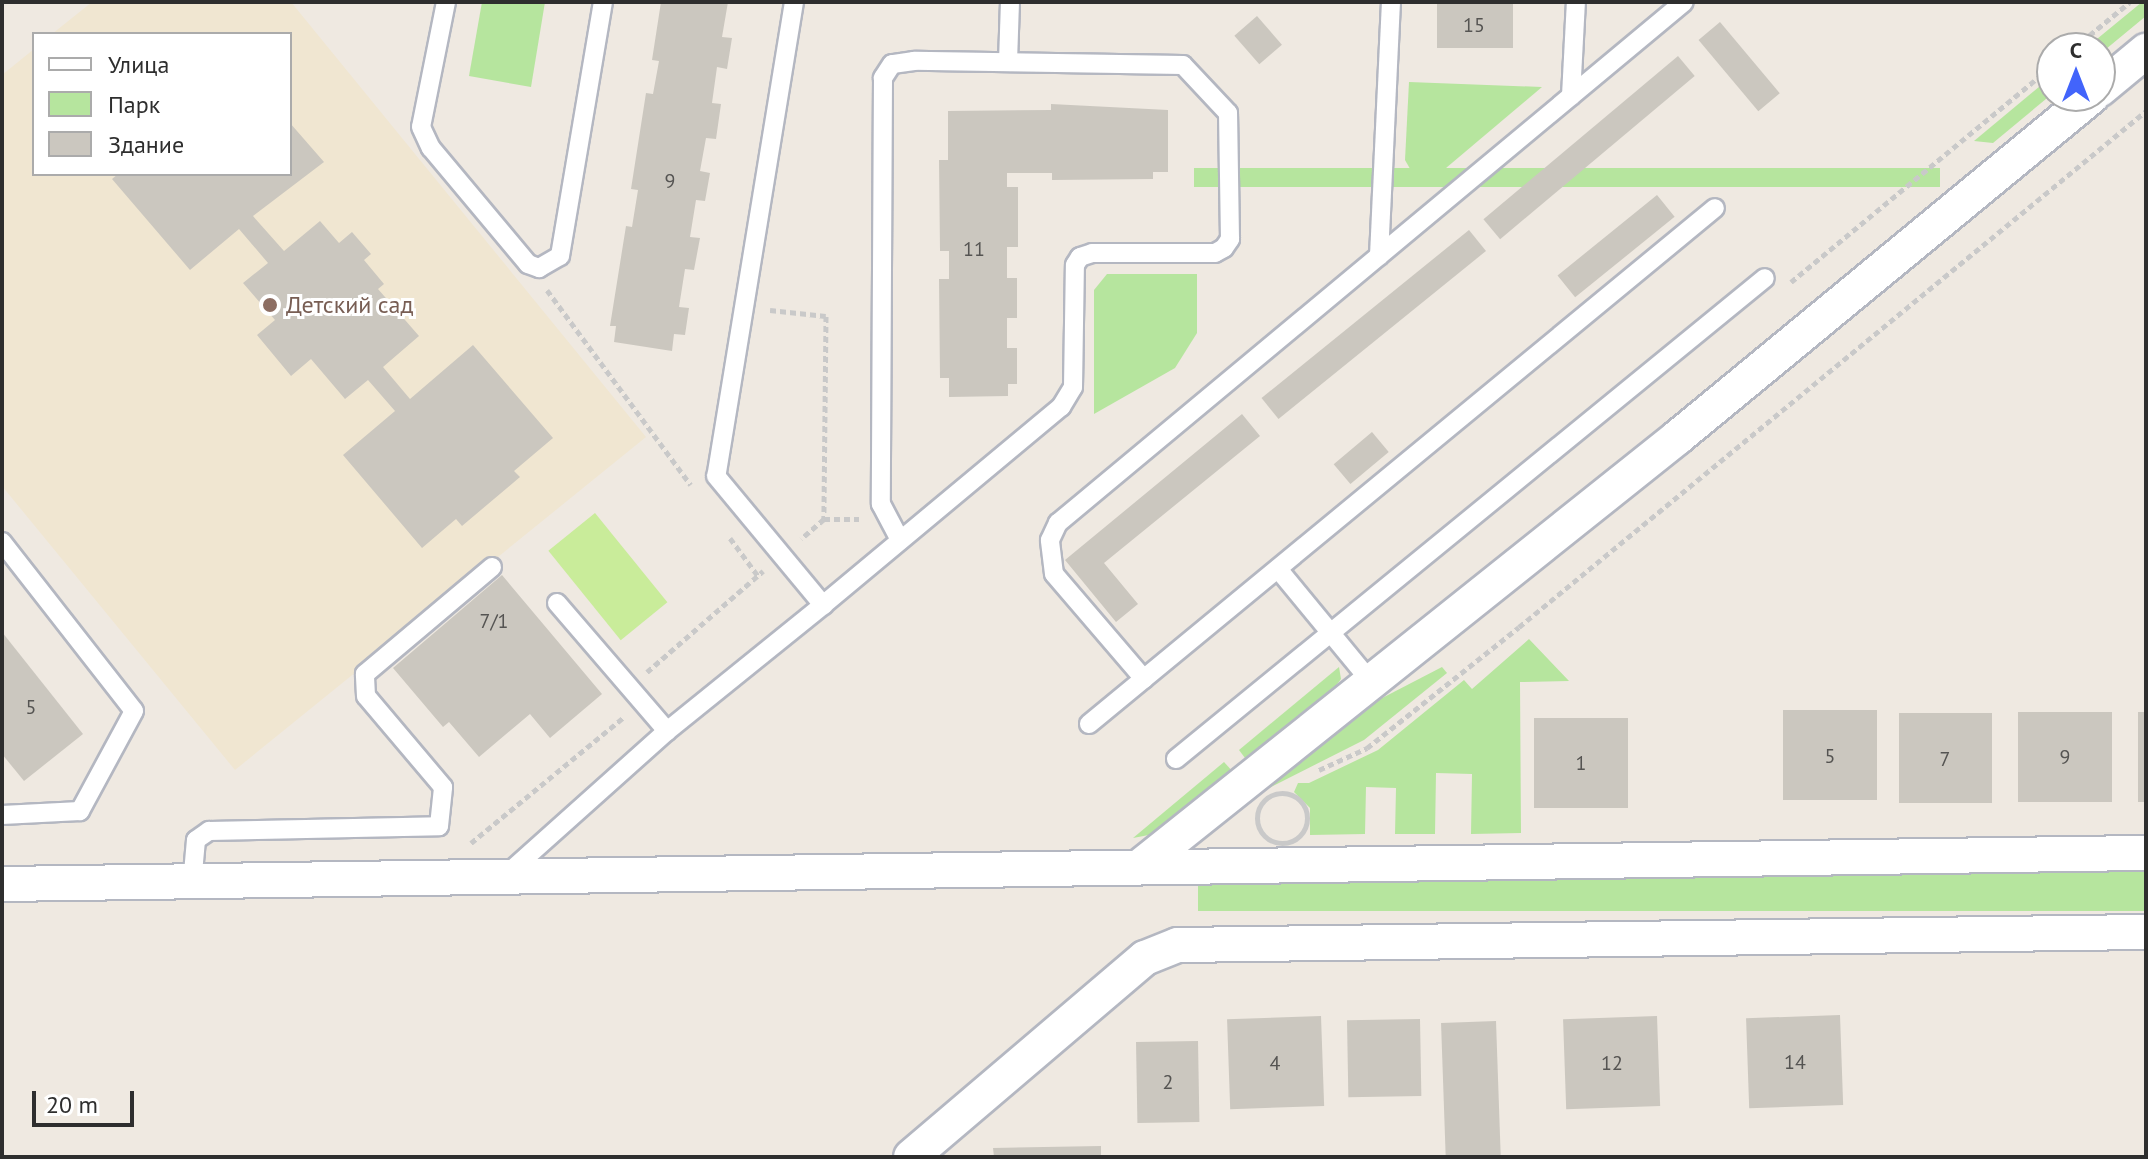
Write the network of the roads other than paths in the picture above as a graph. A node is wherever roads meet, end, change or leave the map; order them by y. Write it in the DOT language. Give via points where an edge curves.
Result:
graph roads {
  1 [pos="446,2"];
  2 [pos="603,2"];
  3 [pos="794,2"];
  4 [pos="1010,2"];
  5 [pos="1391,2"];
  6 [pos="1576,2"];
  7 [pos="1684,2"];
  8 [pos="2146,51"];
  9 [pos="1008,62"];
  10 [pos="2116,76"];
  11 [pos="1571,96"];
  12 [pos="2072,112"];
  13 [pos="1715,208"];
  14 [pos="1379,256"];
  15 [pos="1765,278"];
  16 [pos="900,540"];
  17 [pos="2,542"];
  18 [pos="492,567"];
  19 [pos="1278,569"];
  20 [pos="557,603"];
  21 [pos="823,605"];
  22 [pos="1331,632"];
  23 [pos="1144,679"];
  24 [pos="1371,682"];
  25 [pos="1089,724"];
  26 [pos="667,731"];
  27 [pos="1176,759"];
  28 [pos="2,815"];
  29 [pos="2146,853"];
  30 [pos="1143,864"];
  31 [pos="500,880"];
  32 [pos="2,884"];
  33 [pos="192,884"];
  34 [pos="2146,932"];
  35 [pos="911,1157"];
  1 -- 2 [label="lane" via="421,127 431,148 528,264 539,268 560,256"];
  3 -- 21 [label="lane" via="716,476"];
  4 -- 9 [label="lane"];
  5 -- 14 [label="lane"];
  6 -- 11 [label="lane"];
  7 -- 11 [label="lane"];
  8 -- 10 [label="street"];
  9 -- 16 [label="lane" via="914,61 892,64 883,78 881,504"];
  9 -- 16 [label="lane" via="1172,63 1191,71 1228,113 1230,239 1215,253 1080,257 1075,265 1073,387 1061,407"];
  11 -- 14 [label="lane"];
  12 -- 24 [label="street"];
  13 -- 19 [label="lane"];
  14 -- 23 [label="lane" via="1058,523 1050,540 1054,574"];
  15 -- 22 [label="lane"];
  16 -- 21 [label="lane"];
  17 -- 28 [label="lane" via="134,711 80,811"];
  18 -- 33 [label="lane" via="365,674 366,696 440,780 445,812 439,826 209,831 196,840"];
  19 -- 22 [label="lane"];
  19 -- 23 [label="lane"];
  20 -- 26 [label="lane"];
  21 -- 26 [label="lane"];
  22 -- 24 [label="lane"];
  22 -- 27 [label="lane"];
  23 -- 25 [label="lane"];
  24 -- 30 [label="street"];
  26 -- 31 [label="lane"];
  29 -- 30 [label="street"];
  30 -- 31 [label="street"];
  31 -- 33 [label="street"];
  32 -- 33 [label="street"];
  34 -- 35 [label="street" via="1178,945 1145,958"];
}
